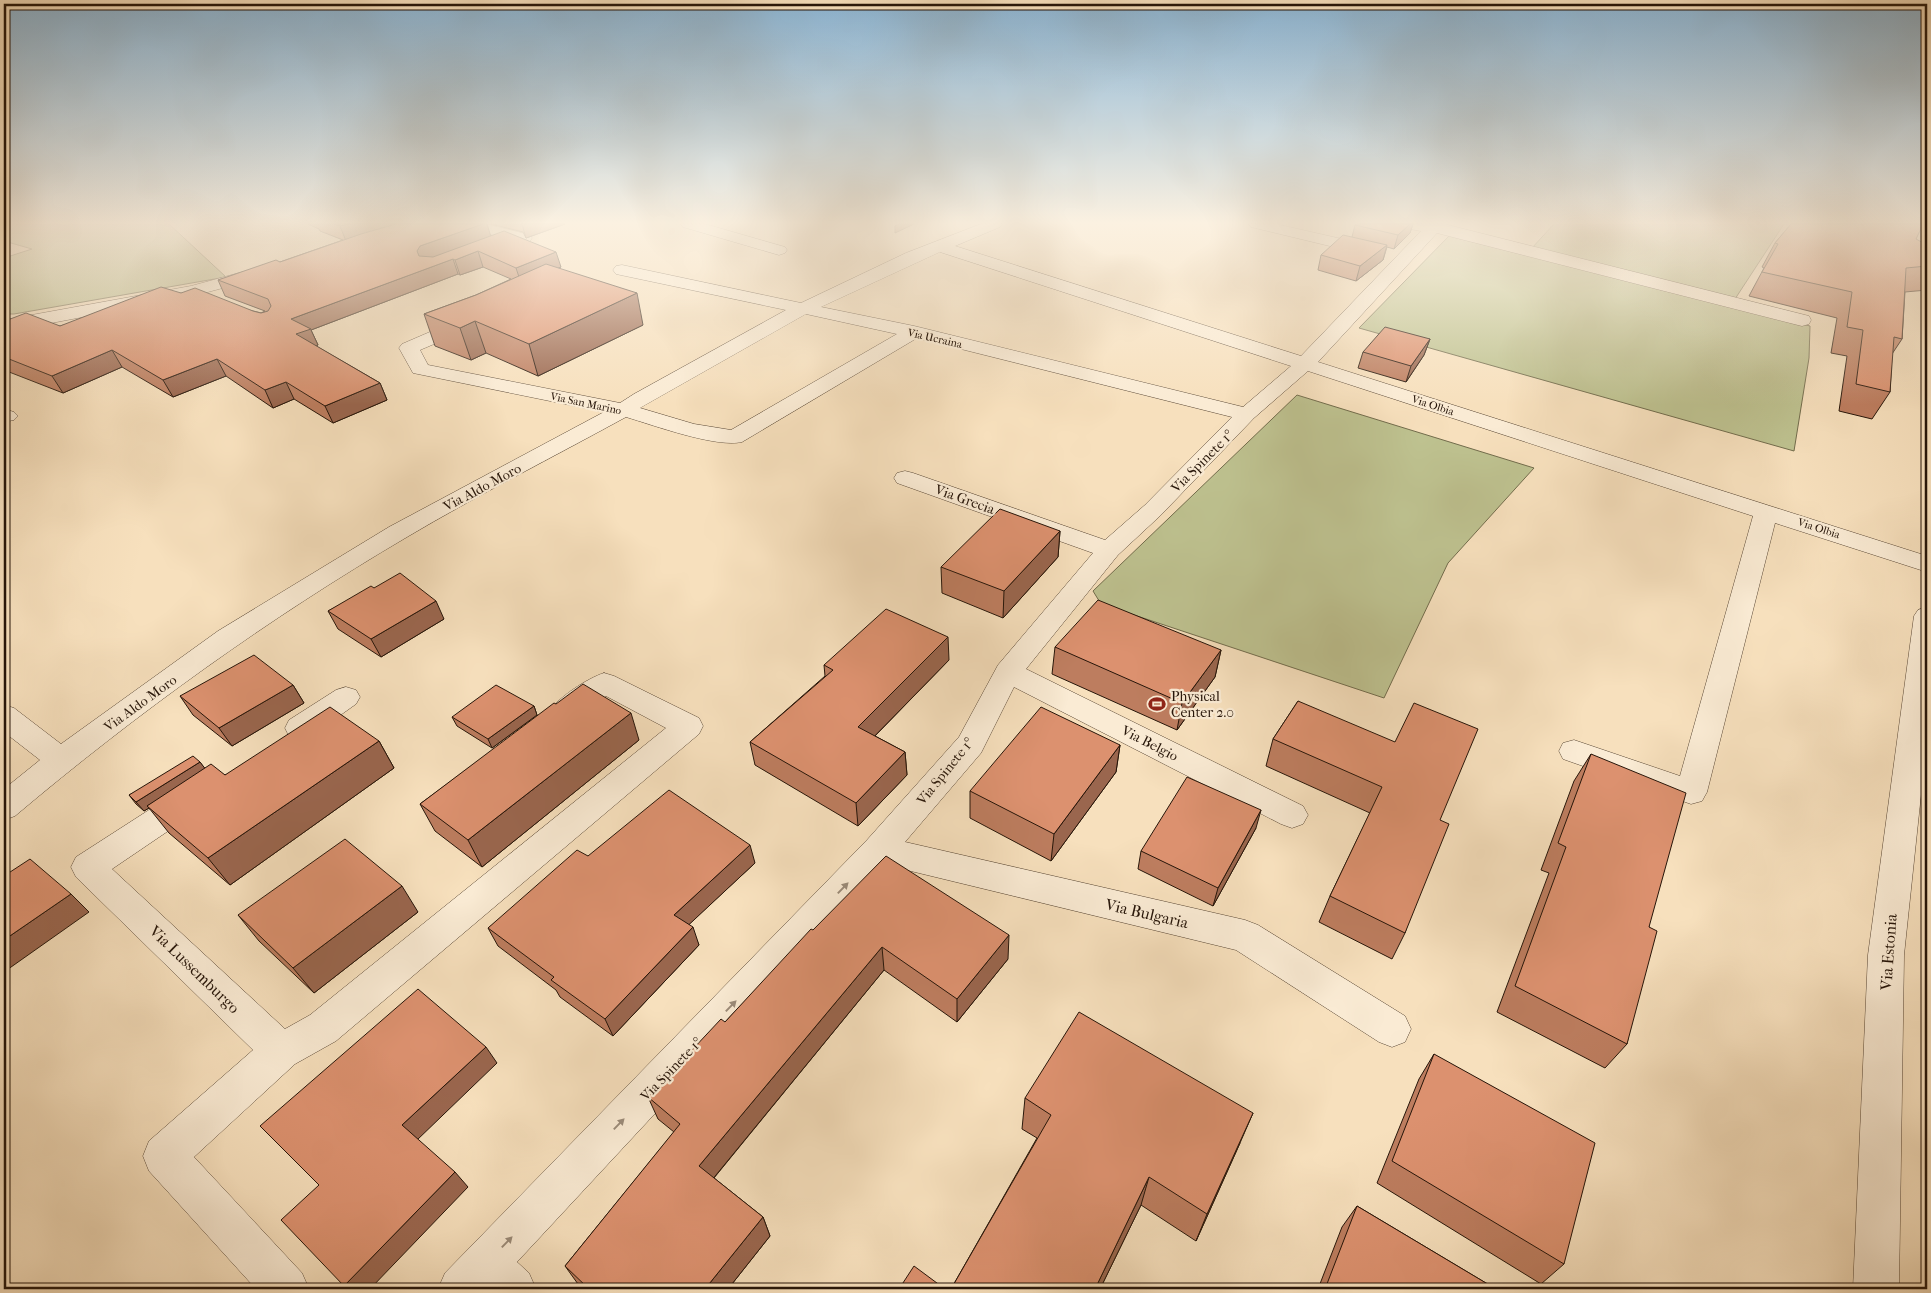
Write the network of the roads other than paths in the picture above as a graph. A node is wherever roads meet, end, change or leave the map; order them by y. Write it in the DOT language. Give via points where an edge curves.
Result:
graph roads {
  1 [pos="217,284"];
  2 [pos="691,284"];
  3 [pos="854,284"];
  4 [pos="1058,284"];
  5 [pos="1379,284"];
  6 [pos="1663,284"];
  7 [pos="193,291"];
  8 [pos="218,301"];
  9 [pos="804,308"];
  10 [pos="481,317"];
  11 [pos="1802,320"];
  12 [pos="4,326"];
  13 [pos="914,332"];
  14 [pos="1305,364"];
  15 [pos="624,410"];
  16 [pos="1247,414"];
  17 [pos="905,478"];
  18 [pos="1766,511"];
  19 [pos="1109,550"];
  20 [pos="1927,564"];
  21 [pos="1927,616"];
  22 [pos="1008,672"];
  23 [pos="346,697"];
  24 [pos="4,716"];
  25 [pos="542,730"];
  26 [pos="271,746"];
  27 [pos="1574,751"];
  28 [pos="61,760"];
  29 [pos="221,779"];
  30 [pos="4,807"];
  31 [pos="1292,815"];
  32 [pos="879,850"];
  33 [pos="1392,1029"];
  34 [pos="282,1051"];
  35 [pos="487,1281"];
  36 [pos="286,1289"];
  37 [pos="1876,1289"];
  1 -- 7 [label="street"];
  2 -- 9 [label="street, Via Ucraina"];
  3 -- 9 [label="street, Via Aldo Moro"];
  4 -- 14 [label="street, Via Olbia"];
  5 -- 14 [label="street, Via Spinete 1°"];
  6 -- 11 [label="street"];
  7 -- 8 [label="street"];
  7 -- 12 [label="street"];
  9 -- 13 [label="street, Via Ucraina"];
  9 -- 15 [label="street, Via Aldo Moro"];
  10 -- 15 [label="street, Via San Marino" via="409,348 420,368"];
  13 -- 15 [label="street, Via San Marino" via="734,437 691,430"];
  13 -- 16 [label="street, Via Ucraina"];
  14 -- 16 [label="street, Via Spinete 1°"];
  14 -- 18 [label="street, Via Olbia"];
  15 -- 28 [label="street, Via Aldo Moro" via="398,532 228,638"];
  16 -- 19 [label="street, Via Spinete 1°"];
  17 -- 19 [label="street, Via Grecia"];
  18 -- 20 [label="street, Via Olbia"];
  18 -- 27 [label="street" via="1691,792"];
  19 -- 22 [label="street, Via Spinete 1°"];
  21 -- 37 [label="street, Via Estonia" via="1886,954"];
  22 -- 31 [label="street, Via Belgio"];
  22 -- 32 [label="street, Via Spinete 1°" via="970,745"];
  23 -- 26 [label="street"];
  24 -- 28 [label="street"];
  25 -- 34 [label="street" via="604,683 688,726 323,1028"];
  28 -- 30 [label="street, Via Aldo Moro"];
  29 -- 34 [label="street, Via Lussemburgo" via="88,867"];
  32 -- 33 [label="street, Via Bulgaria" via="1245,936"];
  35 -- 32 [label="street, Via Spinete 1°, one-way"];
  34 -- 36 [label="street" via="164,1156"];
}
